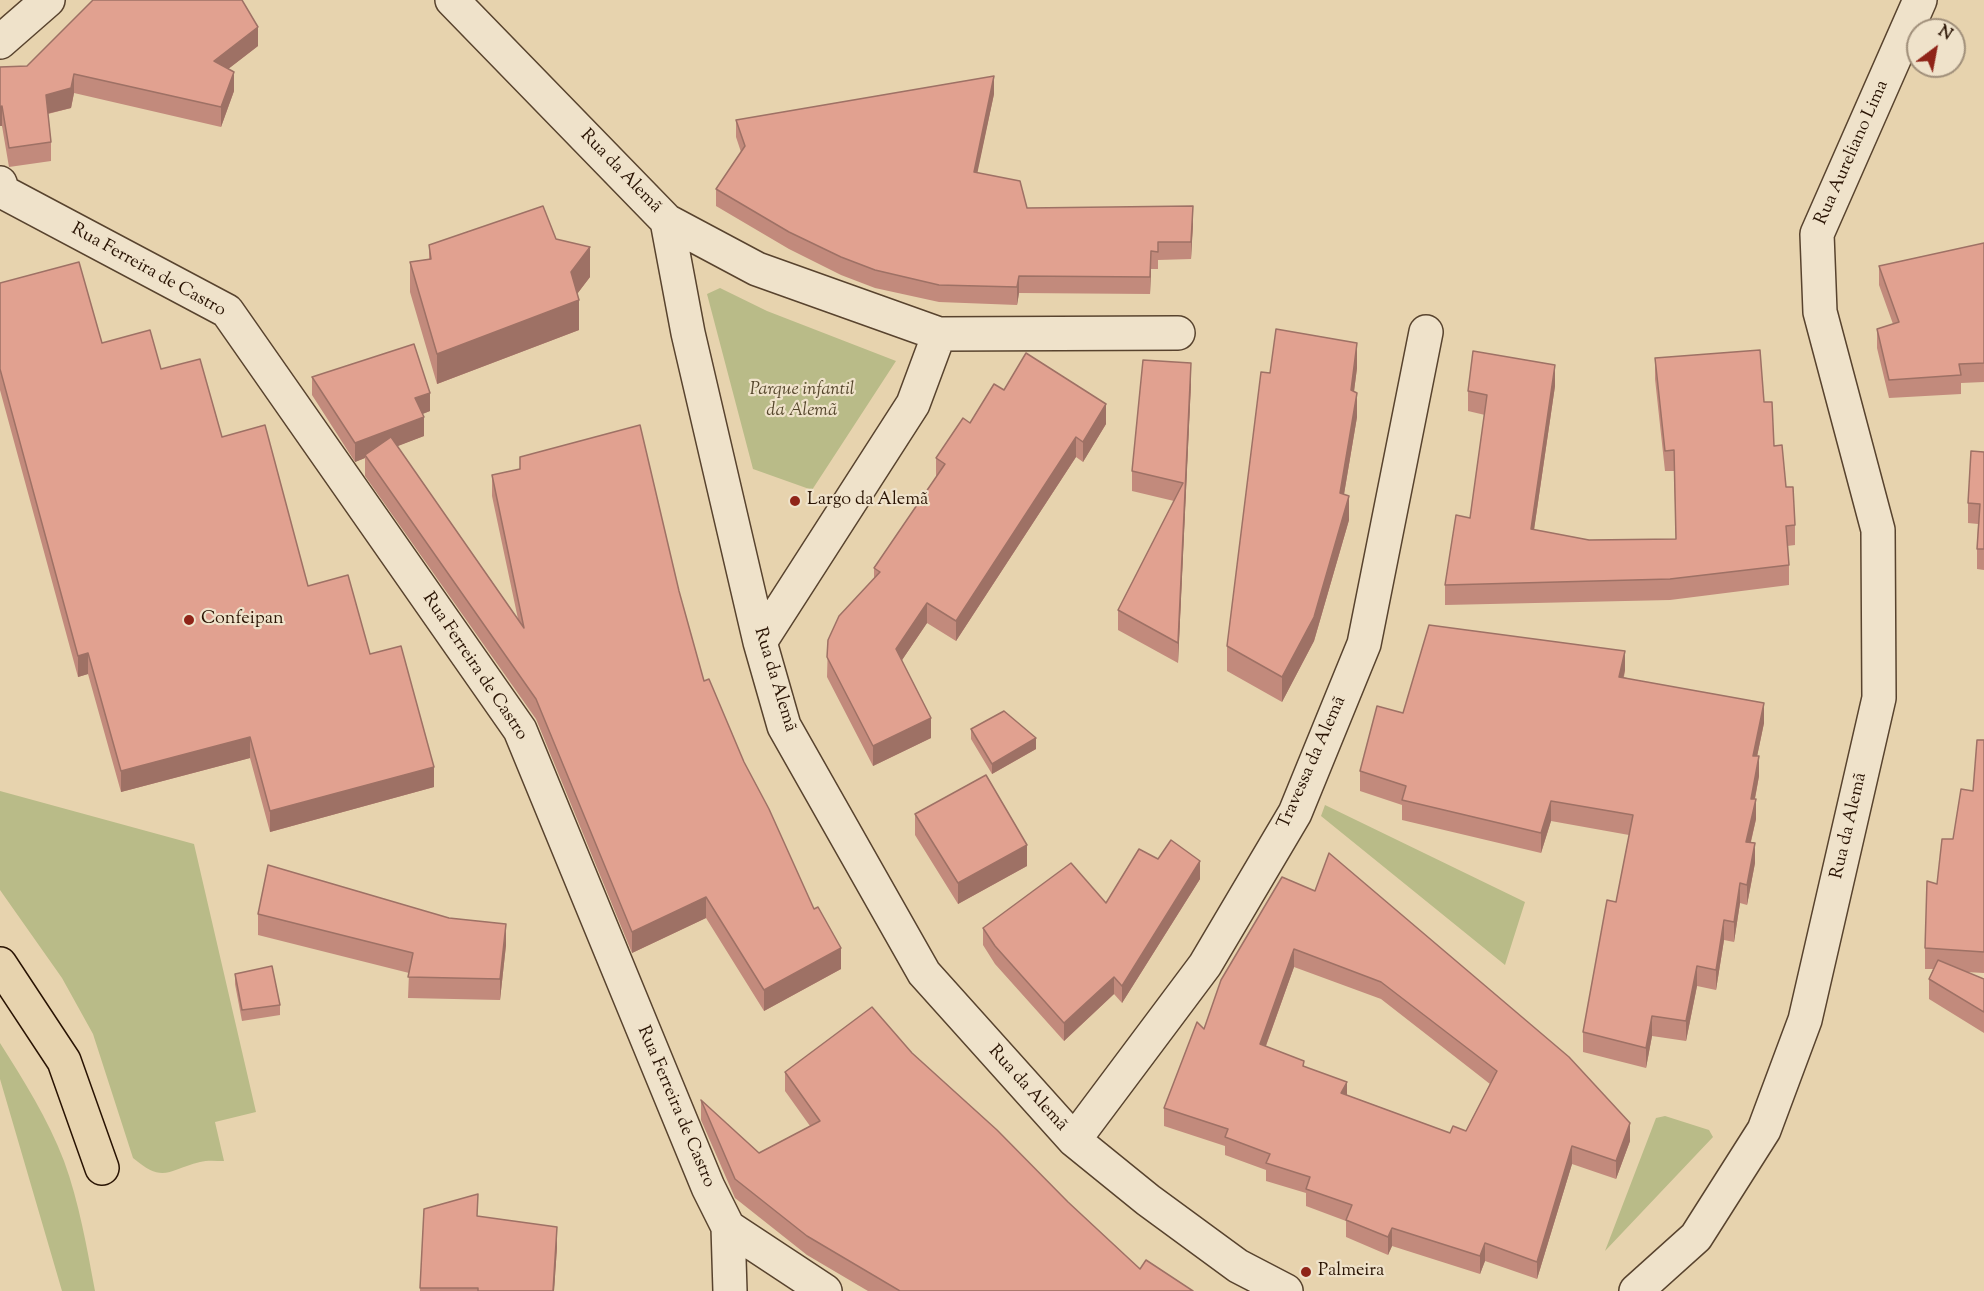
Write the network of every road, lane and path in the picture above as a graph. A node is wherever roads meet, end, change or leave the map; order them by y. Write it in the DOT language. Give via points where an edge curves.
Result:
graph roads {
  1 [pos="48,0"];
  2 [pos="453,0"];
  3 [pos="1920,0"];
  4 [pos="0,42"];
  5 [pos="0,183"];
  6 [pos="667,220"];
  7 [pos="1820,312"];
  8 [pos="1426,332"];
  9 [pos="939,333"];
  10 [pos="1178,333"];
  11 [pos="760,642"];
  12 [pos="0,964"];
  13 [pos="1074,1140"];
  14 [pos="102,1168"];
  15 [pos="728,1227"];
  16 [pos="730,1291"];
  17 [pos="825,1291"];
  18 [pos="1286,1291"];
  19 [pos="1636,1291"];
  1 -- 4 [label="street"];
  2 -- 6 [label="street, Rua da Alemã"];
  3 -- 7 [label="street, Rua Aureliano Lima" via="1817,234"];
  5 -- 15 [label="street, Rua Ferreira de Castro" via="3,192 227,311 500,701 520,730 708,1187"];
  6 -- 9 [label="street" via="757,269"];
  6 -- 11 [label="street, Rua da Alemã" via="688,333"];
  7 -- 19 [label="street, Rua da Alemã" via="1878,530 1879,698 1805,1020 1764,1130 1696,1237"];
  8 -- 13 [label="street, Travessa da Alemã" via="1364,644 1295,813 1205,965"];
  9 -- 10 [label="street"];
  9 -- 11 [label="street" via="913,404"];
  11 -- 13 [label="street, Rua da Alemã" via="784,726 924,973"];
  12 -- 14 [label="highway" via="64,1061"];
  13 -- 18 [label="street, Rua da Alemã" via="1238,1266"];
  15 -- 16 [label="street"];
  15 -- 17 [label="street"];
}
